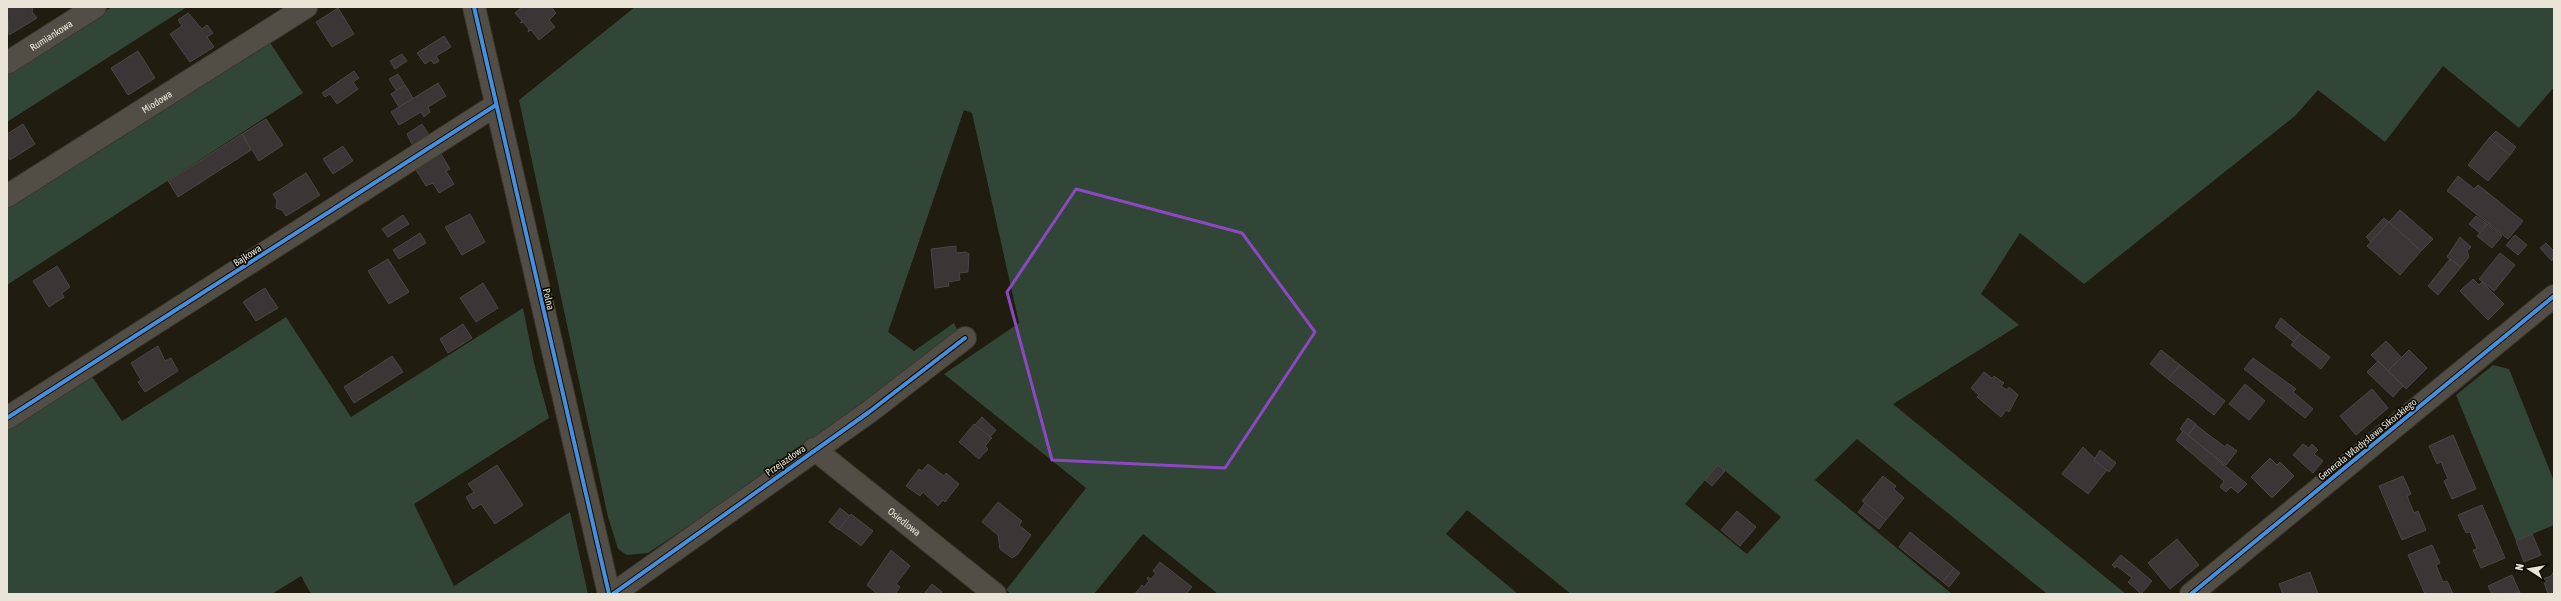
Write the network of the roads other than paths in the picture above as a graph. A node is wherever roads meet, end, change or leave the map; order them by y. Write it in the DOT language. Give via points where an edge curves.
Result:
graph roads {
  1 [pos="95,7"];
  2 [pos="306,7"];
  3 [pos="474,7"];
  4 [pos="7,63"];
  5 [pos="496,106"];
  6 [pos="7,196"];
  7 [pos="2554,296"];
  8 [pos="965,338"];
  9 [pos="7,418"];
  10 [pos="814,449"];
  11 [pos="609,594"];
  12 [pos="613,594"];
  13 [pos="995,594"];
  14 [pos="2191,594"];
  1 -- 4 [label="street, Rumiankowa"];
  2 -- 6 [label="street, Miodowa"];
  3 -- 5 [label="street, Polna"];
  5 -- 9 [label="street, Bajkowa"];
  5 -- 11 [label="street, Polna"];
  7 -- 14 [label="street, Generała Władysława Sikorskiego"];
  8 -- 10 [label="street, Przejazdowa" via="868,412"];
  10 -- 12 [label="street, Przejazdowa"];
  10 -- 13 [label="street, Osiedlowa"];
}
